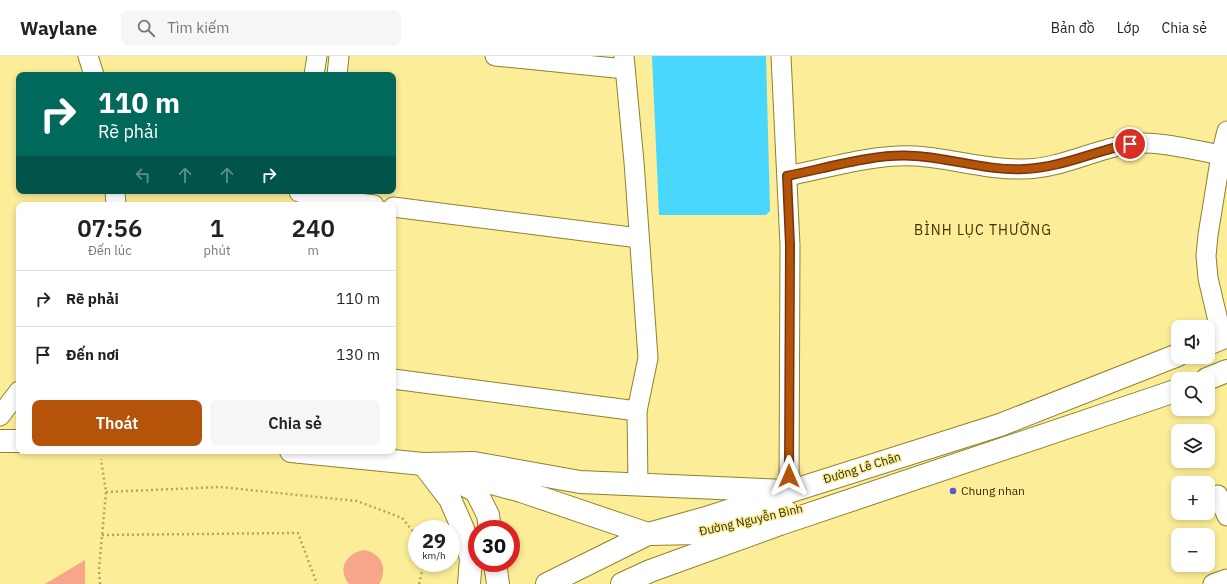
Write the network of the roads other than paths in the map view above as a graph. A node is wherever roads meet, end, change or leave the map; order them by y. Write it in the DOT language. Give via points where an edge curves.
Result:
graph roads {
  1 [pos="88,56"];
  2 [pos="317,56"];
  3 [pos="339,56"];
  4 [pos="496,56"];
  5 [pos="781,56"];
  6 [pos="625,62"];
  7 [pos="93,72"];
  8 [pos="314,72"];
  9 [pos="337,72"];
  10 [pos="1227,131"];
  11 [pos="1221,155"];
  12 [pos="787,176"];
  13 [pos="298,196"];
  14 [pos="325,198"];
  15 [pos="353,202"];
  16 [pos="396,207"];
  17 [pos="639,238"];
  18 [pos="1219,339"];
  19 [pos="1171,358"];
  20 [pos="1227,371"];
  21 [pos="1215,376"];
  22 [pos="396,379"];
  23 [pos="1171,392"];
  24 [pos="16,396"];
  25 [pos="636,411"];
  26 [pos="0,416"];
  27 [pos="0,441"];
  28 [pos="16,441"];
  29 [pos="321,454"];
  30 [pos="423,464"];
  31 [pos="941,469"];
  32 [pos="638,485"];
  33 [pos="789,491"];
  34 [pos="1218,494"];
  35 [pos="1227,516"];
  36 [pos="489,520"];
  37 [pos="648,534"];
  38 [pos="496,572"];
  39 [pos="1227,579"];
  40 [pos="469,584"];
  41 [pos="498,584"];
  42 [pos="547,584"];
  43 [pos="622,584"];
  44 [pos="1213,584"];
  1 -- 7 [label="street"];
  2 -- 8 [label="street"];
  3 -- 9 [label="street"];
  4 -- 6 [label="street"];
  5 -- 12 [label="street"];
  6 -- 17 [label="street"];
  10 -- 11 [label="street"];
  11 -- 12 [label="street" via="1148,142 1114,147 1057,164 1024,169 1005,169 916,156 894,156"];
  11 -- 18 [label="street" via="1206,256"];
  12 -- 33 [label="street" via="790,245"];
  13 -- 14 [label="street"];
  14 -- 15 [label="street"];
  16 -- 17 [label="street"];
  17 -- 25 [label="street" via="648,358"];
  19 -- 33 [label="main road, Đường Lê Chân" via="1000,425"];
  20 -- 21 [label="main road"];
  22 -- 25 [label="street"];
  23 -- 31 [label="main road"];
  24 -- 26 [label="street"];
  25 -- 32 [label="street"];
  27 -- 28 [label="main road"];
  29 -- 30 [label="main road, Đường Nguyễn Bình"];
  30 -- 32 [label="main road, Đường Nguyễn Bình" via="474,463 580,482"];
  30 -- 36 [label="main road" via="476,491"];
  30 -- 37 [label="main road, Đường Nguyễn Bình" via="521,491"];
  30 -- 40 [label="main road" via="450,499 463,529 471,559"];
  31 -- 37 [label="main road, Đường Nguyễn Bình" via="759,520 702,533"];
  31 -- 43 [label="main road" via="780,524 650,571"];
  32 -- 33 [label="main road, Đường Nguyễn Bình"];
  33 -- 37 [label="main road, Đường Lê Chân"];
  34 -- 35 [label="street"];
  37 -- 42 [label="main road, Đường Lê Chân"];
  38 -- 41 [label="main road"];
  39 -- 44 [label="street"];
}
